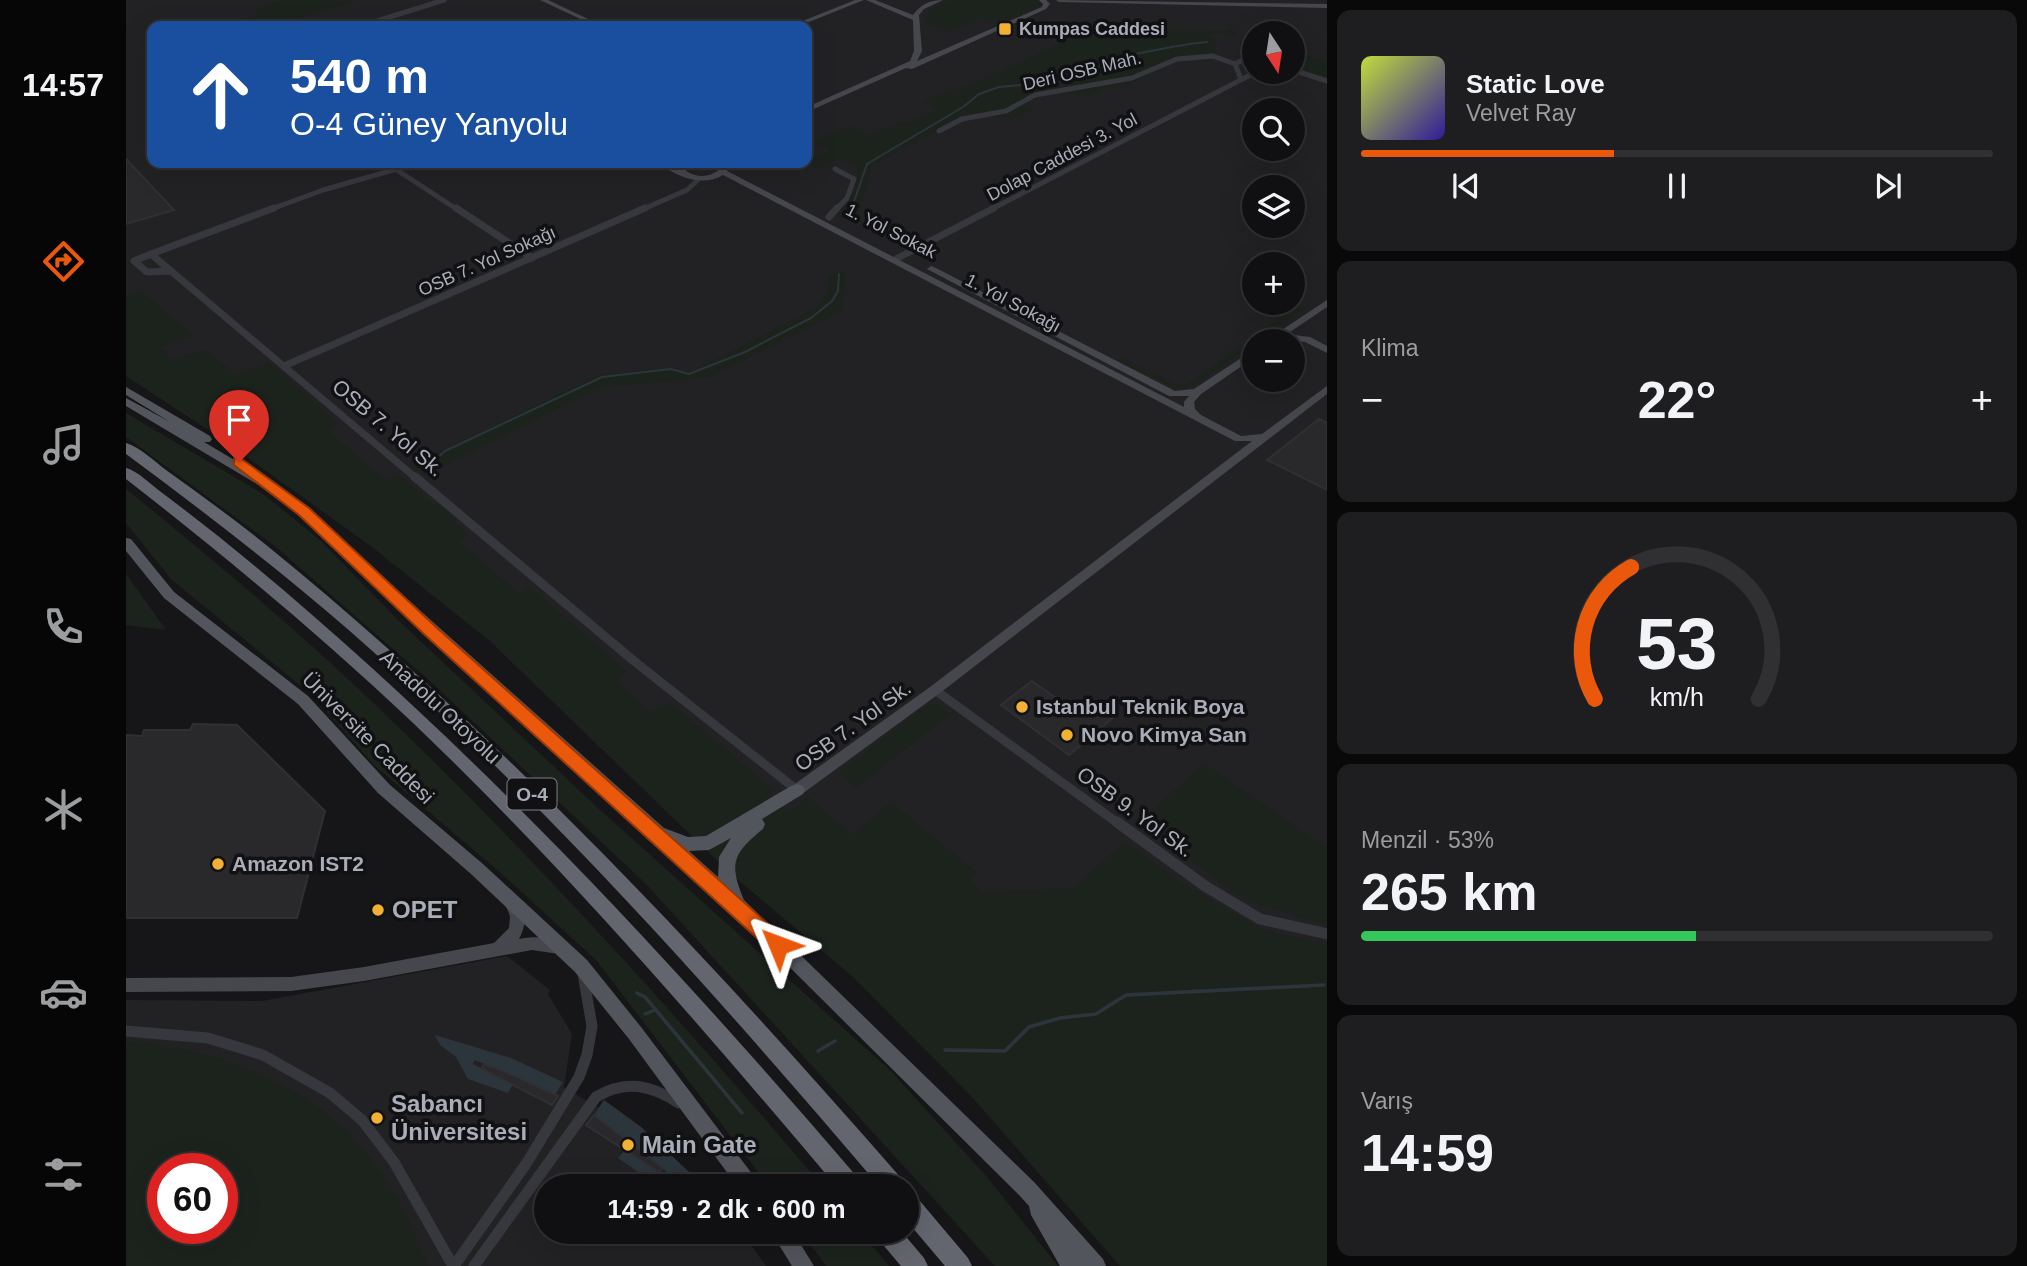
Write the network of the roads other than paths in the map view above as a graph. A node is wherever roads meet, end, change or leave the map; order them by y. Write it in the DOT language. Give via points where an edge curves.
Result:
graph roads {
  1 [pos="444,0"];
  2 [pos="532,0"];
  3 [pos="543,0"];
  4 [pos="861,0"];
  5 [pos="869,0"];
  6 [pos="940,0"];
  7 [pos="1042,0"];
  8 [pos="1059,0"];
  9 [pos="1080,3"];
  10 [pos="1327,6"];
  11 [pos="1034,13"];
  12 [pos="916,19"];
  13 [pos="377,21"];
  14 [pos="576,21"];
  15 [pos="589,21"];
  16 [pos="806,21"];
  17 [pos="918,47"];
  18 [pos="956,47"];
  19 [pos="931,59"];
  20 [pos="1242,60"];
  21 [pos="1235,64"];
  22 [pos="905,68"];
  23 [pos="1306,74"];
  24 [pos="1241,79"];
  25 [pos="1327,81"];
  26 [pos="812,108"];
  27 [pos="939,131"];
  28 [pos="403,168"];
  29 [pos="683,168"];
  30 [pos="720,168"];
  31 [pos="726,168"];
  32 [pos="726,168"];
  33 [pos="835,169"];
  34 [pos="397,170"];
  35 [pos="699,179"];
  36 [pos="829,217"];
  37 [pos="151,254"];
  38 [pos="900,257"];
  39 [pos="532,258"];
  40 [pos="170,271"];
  41 [pos="1327,303"];
  42 [pos="1322,313"];
  43 [pos="1292,329"];
  44 [pos="1307,339"];
  45 [pos="1327,350"];
  46 [pos="1242,361"];
  47 [pos="284,366"];
  48 [pos="1327,389"];
  49 [pos="126,390"];
  50 [pos="1197,392"];
  51 [pos="126,401"];
  52 [pos="1197,417"];
  53 [pos="1263,437"];
  54 [pos="1239,439"];
  55 [pos="126,447"];
  56 [pos="1244,453"];
  57 [pos="126,472"];
  58 [pos="281,493"];
  59 [pos="126,542"];
  60 [pos="935,690"];
  61 [pos="797,790"];
  62 [pos="649,828"];
  63 [pos="508,897"];
  64 [pos="740,907"];
  65 [pos="1327,934"];
  66 [pos="561,947"];
  67 [pos="494,950"];
  68 [pos="581,966"];
  69 [pos="126,985"];
  70 [pos="126,1031"];
  71 [pos="715,1138"];
  72 [pos="740,1174"];
  73 [pos="839,1174"];
  74 [pos="883,1174"];
  75 [pos="1027,1189"];
  76 [pos="919,1217"];
  77 [pos="789,1244"];
  78 [pos="897,1244"];
  79 [pos="453,1266"];
  80 [pos="474,1266"];
  81 [pos="804,1266"];
  82 [pos="916,1266"];
  83 [pos="960,1266"];
  84 [pos="1073,1266"];
  85 [pos="1096,1266"];
  1 -- 13 [label="street"];
  2 -- 14 [label="street"];
  3 -- 15 [label="street"];
  4 -- 16 [label="street"];
  5 -- 12 [label="street"];
  6 -- 12 [label="street" via="922,8"];
  7 -- 11 [label="street" via="1047,6"];
  8 -- 9 [label="street"];
  9 -- 10 [label="street"];
  9 -- 11 [label="street"];
  11 -- 18 [label="street"];
  12 -- 17 [label="street"];
  17 -- 18 [label="street"];
  17 -- 19 [label="street"];
  17 -- 22 [label="street" via="914,62"];
  18 -- 19 [label="street"];
  19 -- 22 [label="street"];
  20 -- 21 [label="street"];
  21 -- 24 [label="street"];
  21 -- 27 [label="street, Deri OSB Mah." via="1213,56 1180,59 1132,78 1035,95 1006,111 960,119"];
  22 -- 26 [label="street"];
  23 -- 25 [label="street"];
  24 -- 38 [label="street, Dolap Caddesi 3. Yol"];
  28 -- 34 [label="street"];
  29 -- 35 [label="street"];
  30 -- 35 [label="street" via="713,177"];
  31 -- 38 [label="street, 1. Yol Sokağı"];
  32 -- 36 [label="street, 1. Yol Sokak"];
  33 -- 36 [label="street" via="854,179 847,198"];
  34 -- 37 [label="street" via="323,190"];
  34 -- 39 [label="street"];
  35 -- 39 [label="street, OSB 7. Yol Sokağı" via="687,190"];
  36 -- 38 [label="street, 1. Yol Sokak"];
  37 -- 40 [label="street, OSB 7. Yol Sk."];
  37 -- 40 [label="street" via="134,261 147,272"];
  38 -- 50 [label="street, 1. Yol Sokak" via="1173,394"];
  38 -- 52 [label="street, 1. Yol Sokağı" via="1092,365"];
  39 -- 47 [label="street, OSB 7. Yol Sokağı"];
  40 -- 47 [label="street, OSB 7. Yol Sk."];
  41 -- 42 [label="street"];
  42 -- 43 [label="street"];
  42 -- 44 [label="street" via="1306,328"];
  44 -- 45 [label="street"];
  46 -- 50 [label="street"];
  47 -- 61 [label="street, OSB 7. Yol Sk." via="634,662"];
  48 -- 53 [label="street, OSB 7. Yol Sk."];
  49 -- 58 [label="main road" via="218,446"];
  50 -- 52 [label="street" via="1189,402"];
  51 -- 58 [label="main road"];
  52 -- 54 [label="street, 1. Yol Sokağı"];
  53 -- 54 [label="street"];
  53 -- 56 [label="street, OSB 7. Yol Sk."];
  54 -- 56 [label="street"];
  55 -- 74 [label="highway, Anadolu Otoyolu / O-4" via="252,542 472,736 728,997"];
  56 -- 60 [label="street, OSB 7. Yol Sk."];
  57 -- 73 [label="highway, Anadolu Otoyolu / O-4" via="225,549 337,646 499,800 618,921"];
  58 -- 62 [label="main road"];
  59 -- 63 [label="main road, Üniversite Caddesi" via="169,595 303,700 384,789"];
  60 -- 61 [label="street, OSB 7. Yol Sk."];
  60 -- 65 [label="street, OSB 9. Yol Sk." via="1205,886 1260,919"];
  61 -- 62 [label="main road" via="709,843 687,844"];
  61 -- 64 [label="main road" via="729,852 727,886"];
  62 -- 64 [label="main road"];
  63 -- 66 [label="main road, Üniversite Caddesi"];
  63 -- 67 [label="street" via="519,921 507,943"];
  64 -- 75 [label="main road"];
  66 -- 67 [label="street" via="532,943"];
  66 -- 68 [label="main road, Üniversite Caddesi"];
  67 -- 69 [label="street" via="290,984"];
  68 -- 71 [label="main road, Üniversite Caddesi"];
  68 -- 79 [label="street" via="591,1003 586,1062 522,1172"];
  70 -- 79 [label="street" via="208,1038 262,1055 330,1093 362,1120 394,1162"];
  71 -- 72 [label="main road, Üniversite Caddesi"];
  71 -- 80 [label="street" via="686,1108 659,1090 627,1084 605,1090"];
  75 -- 84 [label="main road"];
  75 -- 85 [label="main road"];
  76 -- 83 [label="highway"];
  77 -- 81 [label="main road"];
  78 -- 82 [label="highway"];
}
